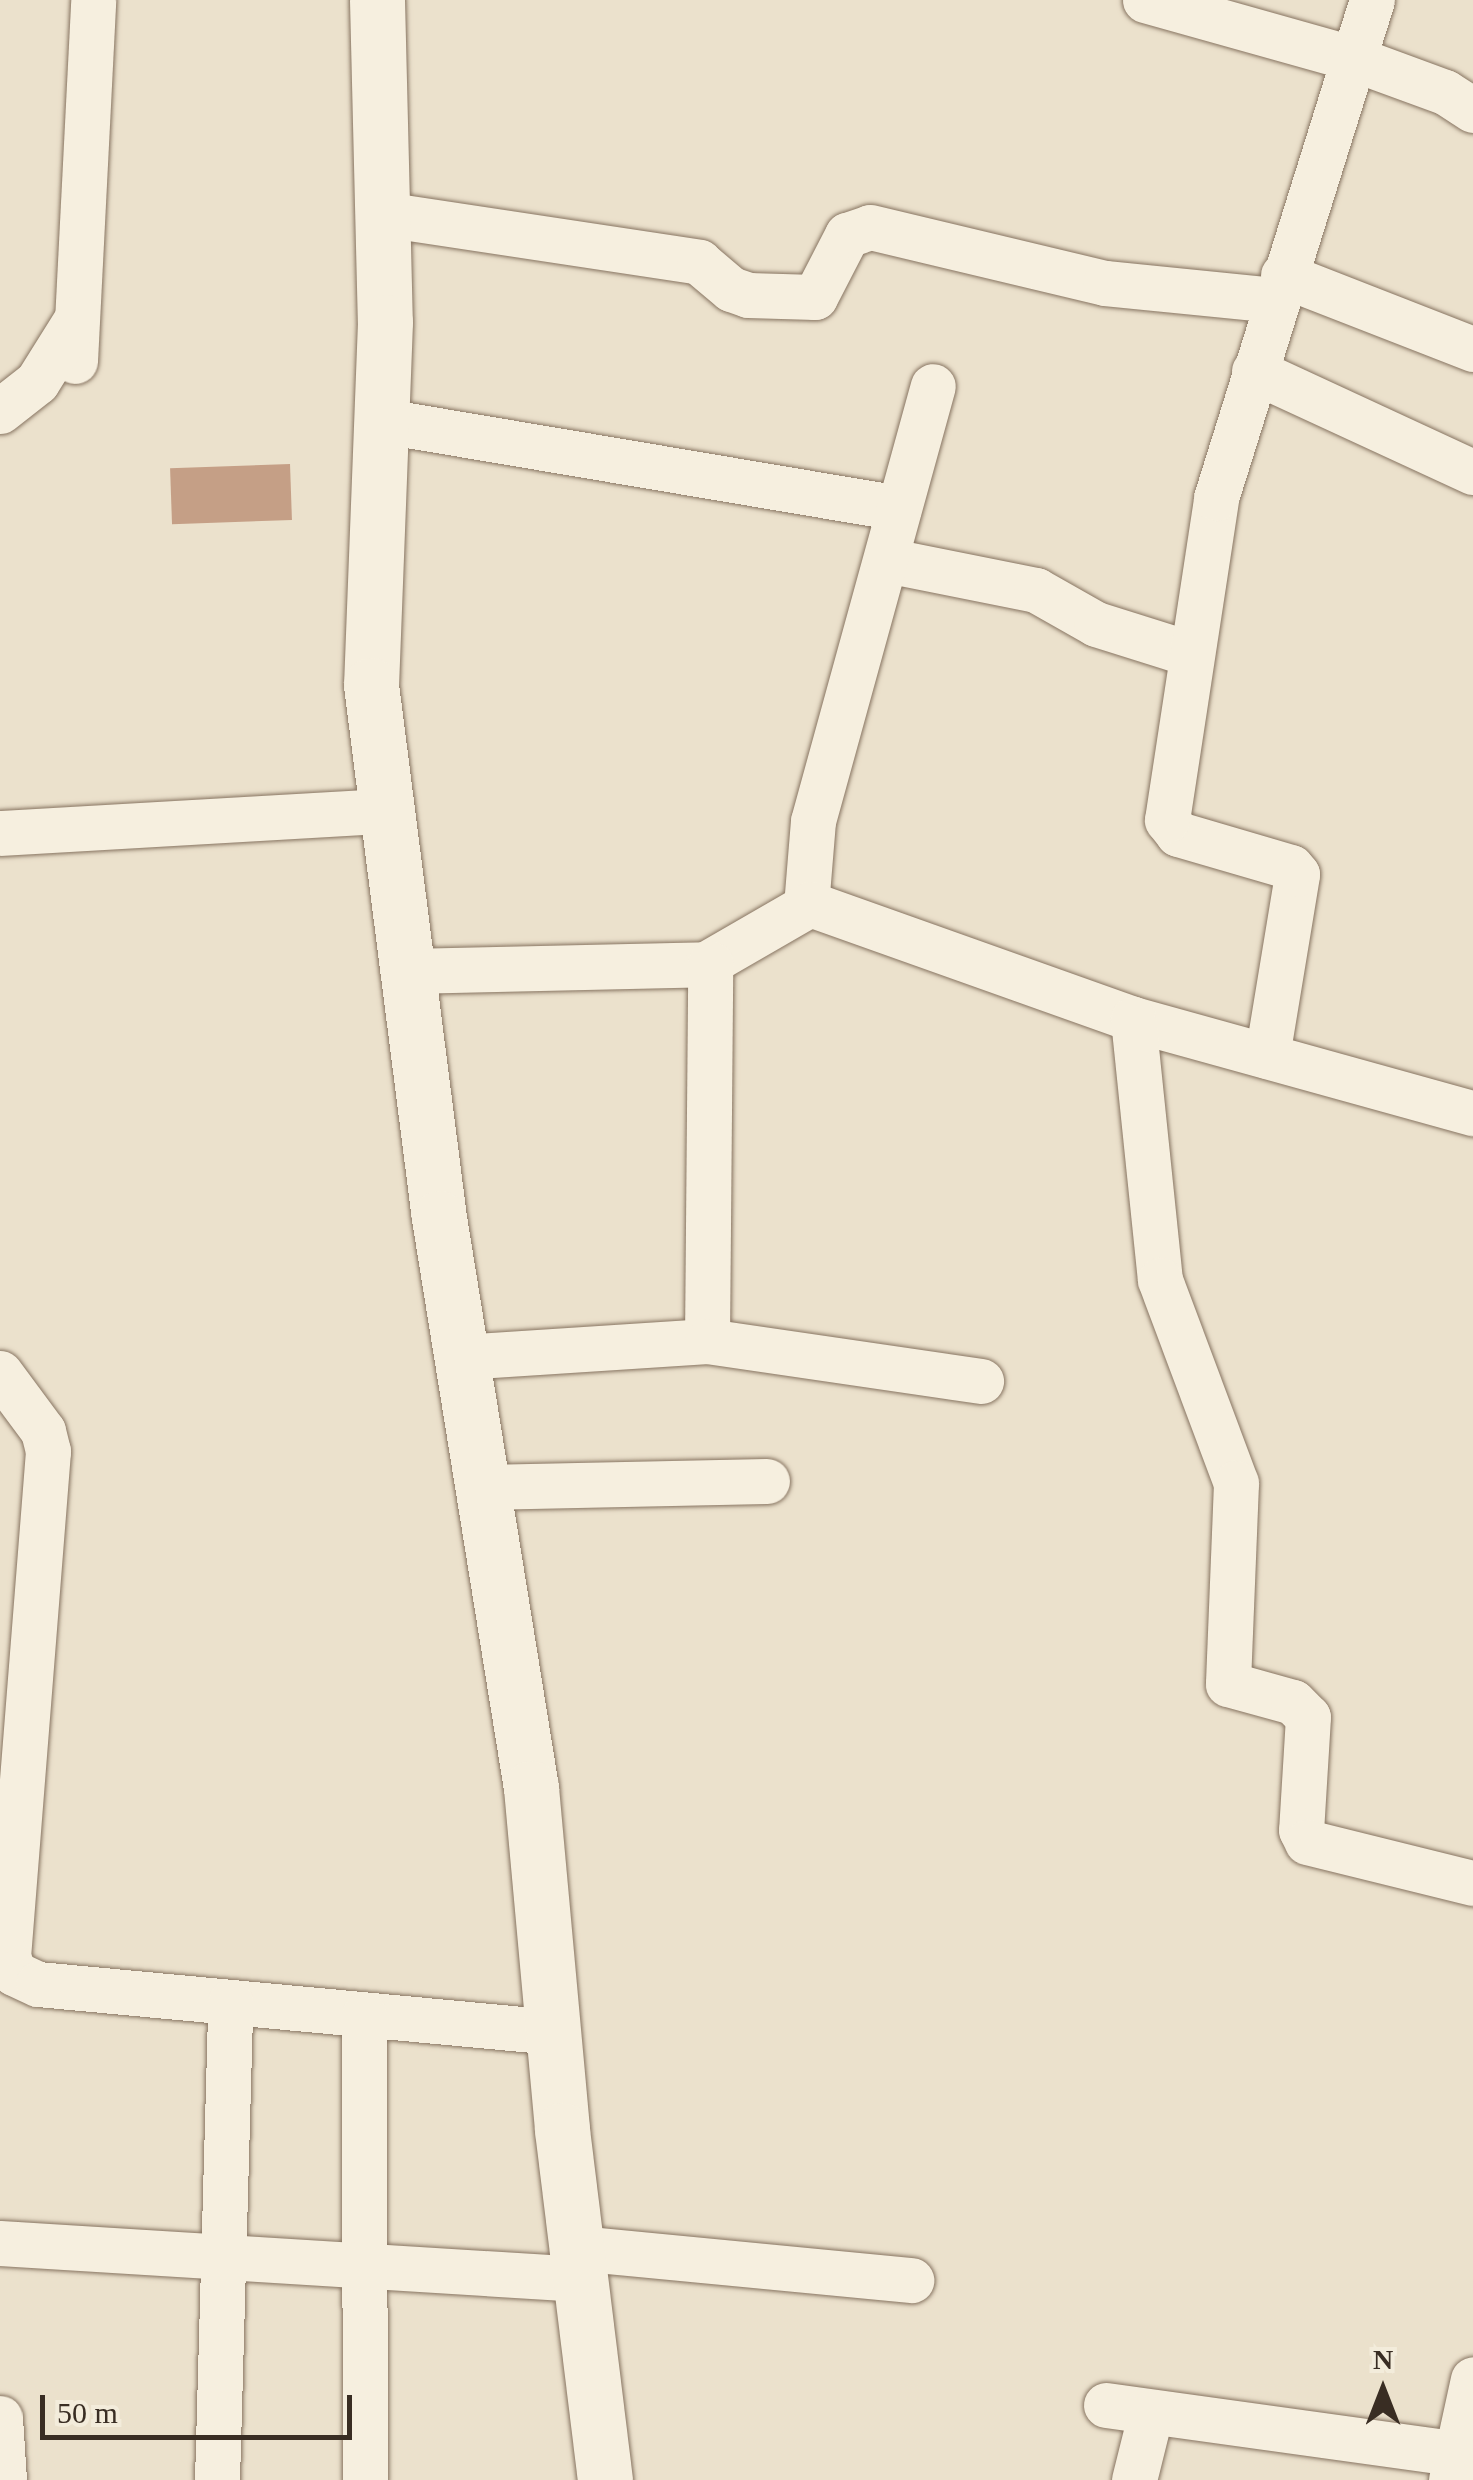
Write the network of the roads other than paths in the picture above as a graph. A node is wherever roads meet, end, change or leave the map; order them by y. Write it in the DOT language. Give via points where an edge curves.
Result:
graph roads {
  1 [pos="92,0"];
  2 [pos="377,0"];
  3 [pos="1145,0"];
  4 [pos="1372,0"];
  5 [pos="1352,58"];
  6 [pos="1473,110"];
  7 [pos="382,214"];
  8 [pos="1280,288"];
  9 [pos="1473,349"];
  10 [pos="1254,371"];
  11 [pos="933,386"];
  12 [pos="0,412"];
  13 [pos="378,420"];
  14 [pos="1473,472"];
  15 [pos="900,508"];
  16 [pos="886,560"];
  17 [pos="1191,654"];
  18 [pos="387,811"];
  19 [pos="0,832"];
  20 [pos="806,906"];
  21 [pos="710,962"];
  22 [pos="408,971"];
  23 [pos="1134,1019"];
  24 [pos="1267,1056"];
  25 [pos="1473,1113"];
  26 [pos="707,1341"];
  27 [pos="461,1357"];
  28 [pos="0,1373"];
  29 [pos="981,1380"];
  30 [pos="767,1481"];
  31 [pos="482,1487"];
  32 [pos="1473,1883"];
  33 [pos="230,2002"];
  34 [pos="364,2015"];
  35 [pos="554,2032"];
  36 [pos="0,2243"];
  37 [pos="222,2256"];
  38 [pos="362,2264"];
  39 [pos="579,2264"];
  40 [pos="911,2280"];
  41 [pos="1473,2379"];
  42 [pos="1106,2405"];
  43 [pos="1150,2412"];
  44 [pos="0,2418"];
  45 [pos="1455,2467"];
  46 [pos="4,2480"];
  47 [pos="217,2480"];
  48 [pos="365,2480"];
  49 [pos="606,2480"];
  50 [pos="1134,2480"];
  1 -- 12 [label="street" via="76,340"];
  2 -- 7 [label="street"];
  3 -- 5 [label="street"];
  4 -- 5 [label="street"];
  5 -- 6 [label="street" via="1445,92"];
  5 -- 8 [label="street"];
  7 -- 8 [label="street" via="699,262 748,295 815,297 847,234 870,227 1105,283"];
  7 -- 13 [label="street" via="385,322"];
  8 -- 9 [label="street"];
  8 -- 10 [label="street"];
  10 -- 14 [label="street"];
  10 -- 17 [label="street" via="1216,498"];
  11 -- 15 [label="street"];
  13 -- 15 [label="street"];
  13 -- 18 [label="street" via="371,685"];
  15 -- 16 [label="street"];
  16 -- 17 [label="street" via="1036,590 1096,624"];
  16 -- 20 [label="street" via="810,838"];
  17 -- 24 [label="street" via="1170,829 1297,874"];
  18 -- 19 [label="street"];
  18 -- 22 [label="street"];
  20 -- 21 [label="street"];
  20 -- 23 [label="street"];
  21 -- 22 [label="street"];
  21 -- 26 [label="street"];
  22 -- 27 [label="street"];
  23 -- 24 [label="street"];
  23 -- 32 [label="street" via="1160,1280 1236,1483 1228,1684 1293,1702 1308,1717 1301,1830 1306,1842"];
  24 -- 25 [label="street"];
  26 -- 27 [label="street"];
  26 -- 29 [label="street"];
  27 -- 31 [label="street"];
  28 -- 33 [label="street" via="43,1431 48,1451 8,1958 14,1973 38,1984"];
  30 -- 31 [label="street"];
  31 -- 35 [label="street" via="530,1788"];
  33 -- 34 [label="street"];
  33 -- 37 [label="street"];
  34 -- 35 [label="street"];
  34 -- 38 [label="street"];
  35 -- 39 [label="street"];
  36 -- 37 [label="street"];
  37 -- 38 [label="street"];
  37 -- 47 [label="street"];
  38 -- 39 [label="street"];
  38 -- 48 [label="street"];
  39 -- 40 [label="street"];
  39 -- 49 [label="street"];
  41 -- 45 [label="street"];
  42 -- 43 [label="street"];
  43 -- 45 [label="street"];
  43 -- 50 [label="street"];
  44 -- 46 [label="street"];
}
